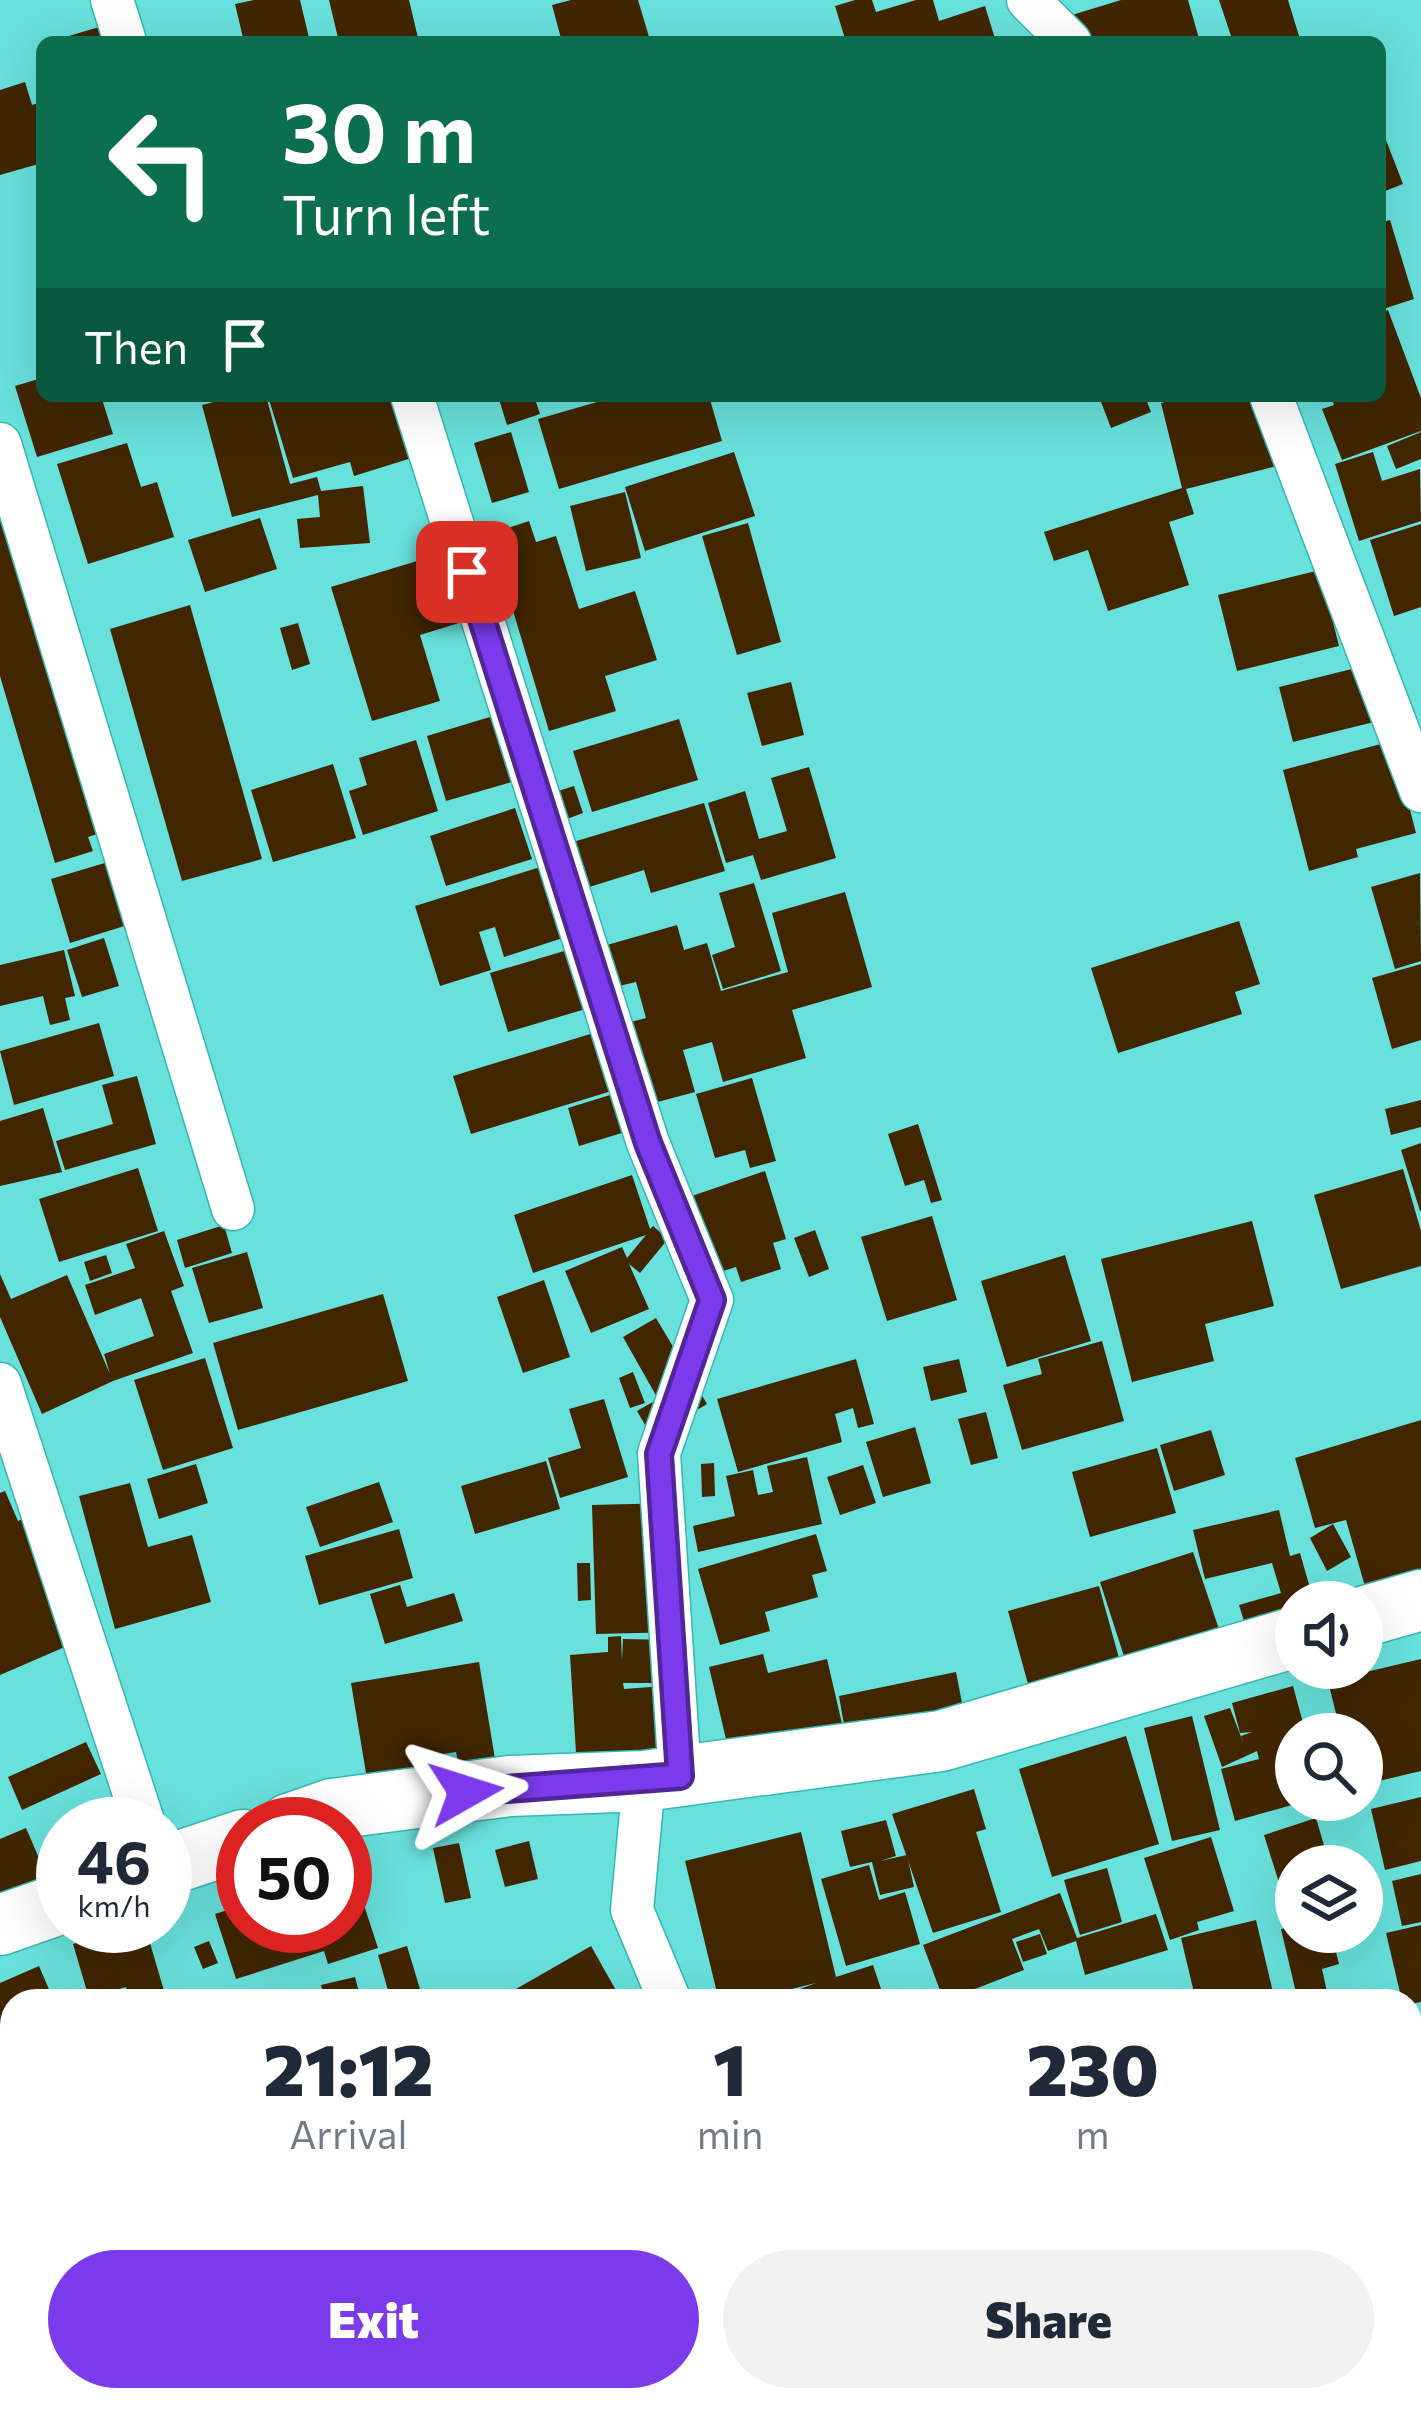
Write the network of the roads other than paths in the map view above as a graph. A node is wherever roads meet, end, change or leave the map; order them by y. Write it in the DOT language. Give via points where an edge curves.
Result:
graph roads {
  1 [pos="1028,0"];
  2 [pos="1064,36"];
  3 [pos="414,402"];
  4 [pos="1273,402"];
  5 [pos="0,444"];
  6 [pos="1421,791"];
  7 [pos="233,1209"];
  8 [pos="0,1384"];
  9 [pos="1421,1600"];
  10 [pos="1383,1612"];
  11 [pos="1275,1643"];
  12 [pos="662,1779"];
  13 [pos="135,1797"];
  14 [pos="372,1804"];
  15 [pos="36,1912"];
  16 [pos="0,1925"];
  17 [pos="665,1989"];
  1 -- 2 [label="street"];
  3 -- 12 [label="street" via="648,1143 712,1300 659,1454"];
  4 -- 6 [label="street"];
  5 -- 7 [label="street"];
  8 -- 13 [label="street"];
  9 -- 10 [label="main road"];
  11 -- 12 [label="main road" via="941,1741"];
  12 -- 14 [label="main road"];
  12 -- 17 [label="street" via="632,1910"];
  15 -- 16 [label="main road"];
}
